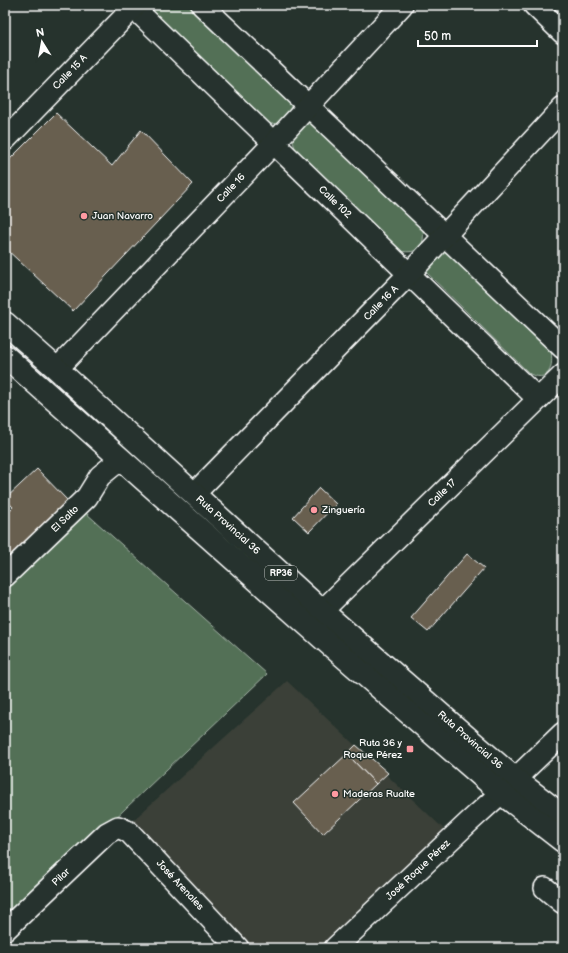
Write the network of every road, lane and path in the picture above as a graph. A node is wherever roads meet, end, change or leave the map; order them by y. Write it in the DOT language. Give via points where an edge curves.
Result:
graph roads {
  1 [pos="202,5"];
  2 [pos="402,5"];
  3 [pos="534,5"];
  4 [pos="133,6"];
  5 [pos="563,33"];
  6 [pos="308,106"];
  7 [pos="563,108"];
  8 [pos="5,140"];
  9 [pos="274,143"];
  10 [pos="445,236"];
  11 [pos="409,274"];
  12 [pos="5,323"];
  13 [pos="563,348"];
  14 [pos="5,356"];
  15 [pos="57,369"];
  16 [pos="563,374"];
  17 [pos="538,399"];
  18 [pos="121,459"];
  19 [pos="194,494"];
  20 [pos="5,576"];
  21 [pos="322,611"];
  22 [pos="563,733"];
  23 [pos="508,786"];
  24 [pos="563,816"];
  25 [pos="118,827"];
  26 [pos="563,841"];
  27 [pos="545,888"];
  28 [pos="563,903"];
  29 [pos="5,930"];
  30 [pos="238,948"];
  31 [pos="336,948"];
  1 -- 6 [label="street"];
  2 -- 6 [label="street, Calle 16"];
  3 -- 5 [label="street"];
  4 -- 8 [label="street, Calle 15 A"];
  4 -- 9 [label="street, Calle 102"];
  6 -- 9 [label="street, Calle 16"];
  6 -- 10 [label="street"];
  7 -- 10 [label="street, Calle 16 A"];
  9 -- 11 [label="street, Calle 102"];
  9 -- 15 [label="street, Calle 16"];
  10 -- 11 [label="street, Calle 16 A"];
  10 -- 13 [label="street"];
  11 -- 17 [label="street, Calle 102"];
  11 -- 19 [label="street, Calle 16 A"];
  12 -- 15 [label="main road, Ruta Provincial 36 / RP36"];
  14 -- 18 [label="main road, Ruta Provincial 36 / RP36"];
  15 -- 19 [label="main road, Ruta Provincial 36 / RP36"];
  16 -- 17 [label="street, Calle 17"];
  17 -- 21 [label="street, Calle 17"];
  18 -- 20 [label="street, El Salto" via="100,476 87,497"];
  18 -- 23 [label="main road, Ruta Provincial 36 / RP36" via="321,637"];
  19 -- 21 [label="main road, Ruta Provincial 36 / RP36"];
  21 -- 23 [label="main road, Ruta Provincial 36 / RP36"];
  22 -- 23 [label="street, José Roque Pérez"];
  23 -- 24 [label="main road, Ruta Provincial 36 / RP36"];
  23 -- 26 [label="main road, Ruta Provincial 36 / RP36"];
  23 -- 31 [label="street, José Roque Pérez"];
  25 -- 29 [label="street, Pilar" via="107,832"];
  25 -- 30 [label="street, José Arenales" via="129,832"];
  27 -- 28 [label="street"];
}
